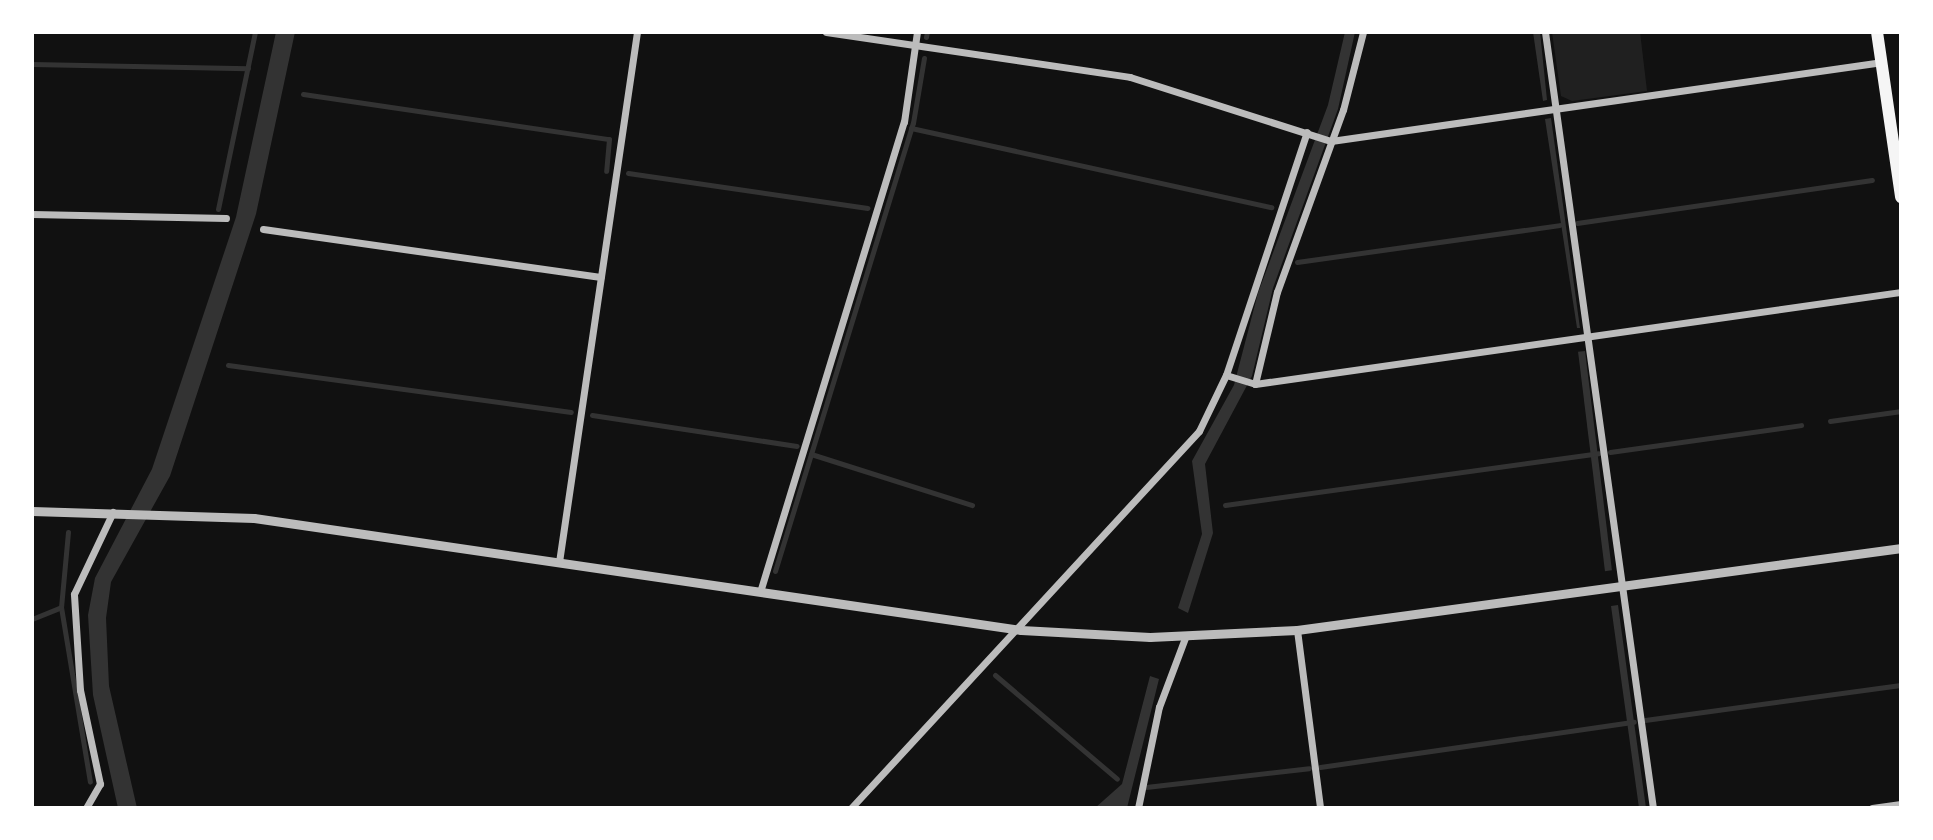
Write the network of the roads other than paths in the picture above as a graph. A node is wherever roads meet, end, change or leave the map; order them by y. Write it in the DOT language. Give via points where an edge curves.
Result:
graph roads {
  1 [pos="637,32"];
  2 [pos="826,32"];
  3 [pos="917,32"];
  4 [pos="1363,32"];
  5 [pos="1545,32"];
  6 [pos="1877,32"];
  7 [pos="915,45"];
  8 [pos="1882,62"];
  9 [pos="1556,108"];
  10 [pos="1310,133"];
  11 [pos="1329,140"];
  12 [pos="1901,197"];
  13 [pos="32,214"];
  14 [pos="226,218"];
  15 [pos="263,229"];
  16 [pos="601,277"];
  17 [pos="1901,292"];
  18 [pos="1590,338"];
  19 [pos="1230,376"];
  20 [pos="1252,384"];
  21 [pos="32,511"];
  22 [pos="116,513"];
  23 [pos="1901,548"];
  24 [pos="559,562"];
  25 [pos="1622,586"];
  26 [pos="760,592"];
  27 [pos="1021,630"];
  28 [pos="1297,630"];
  29 [pos="1185,638"];
  30 [pos="1901,804"];
  31 [pos="86,808"];
  32 [pos="851,808"];
  33 [pos="1138,808"];
  34 [pos="1320,808"];
  35 [pos="1653,808"];
  36 [pos="1872,808"];
  1 -- 16 [label="street"];
  2 -- 7 [label="street"];
  3 -- 7 [label="street"];
  4 -- 11 [label="street"];
  5 -- 9 [label="street"];
  6 -- 8 [label="main road"];
  7 -- 10 [label="street" via="1130,77"];
  7 -- 26 [label="street" via="904,122"];
  8 -- 9 [label="street"];
  8 -- 12 [label="main road"];
  9 -- 11 [label="street"];
  9 -- 18 [label="street"];
  10 -- 11 [label="street"];
  10 -- 19 [label="street"];
  11 -- 20 [label="street"];
  13 -- 14 [label="street"];
  15 -- 16 [label="street"];
  16 -- 24 [label="street"];
  17 -- 18 [label="street"];
  18 -- 20 [label="street"];
  18 -- 25 [label="street"];
  19 -- 20 [label="street"];
  19 -- 27 [label="street" via="1199,431"];
  21 -- 22 [label="street"];
  22 -- 24 [label="street" via="254,518"];
  22 -- 31 [label="street" via="74,594 80,690 100,784"];
  23 -- 25 [label="street"];
  24 -- 26 [label="street"];
  25 -- 28 [label="street"];
  25 -- 35 [label="street"];
  26 -- 27 [label="street"];
  27 -- 29 [label="street"];
  27 -- 32 [label="street"];
  28 -- 29 [label="street"];
  28 -- 34 [label="street"];
  29 -- 33 [label="street" via="1159,707"];
  30 -- 36 [label="street"];
}
